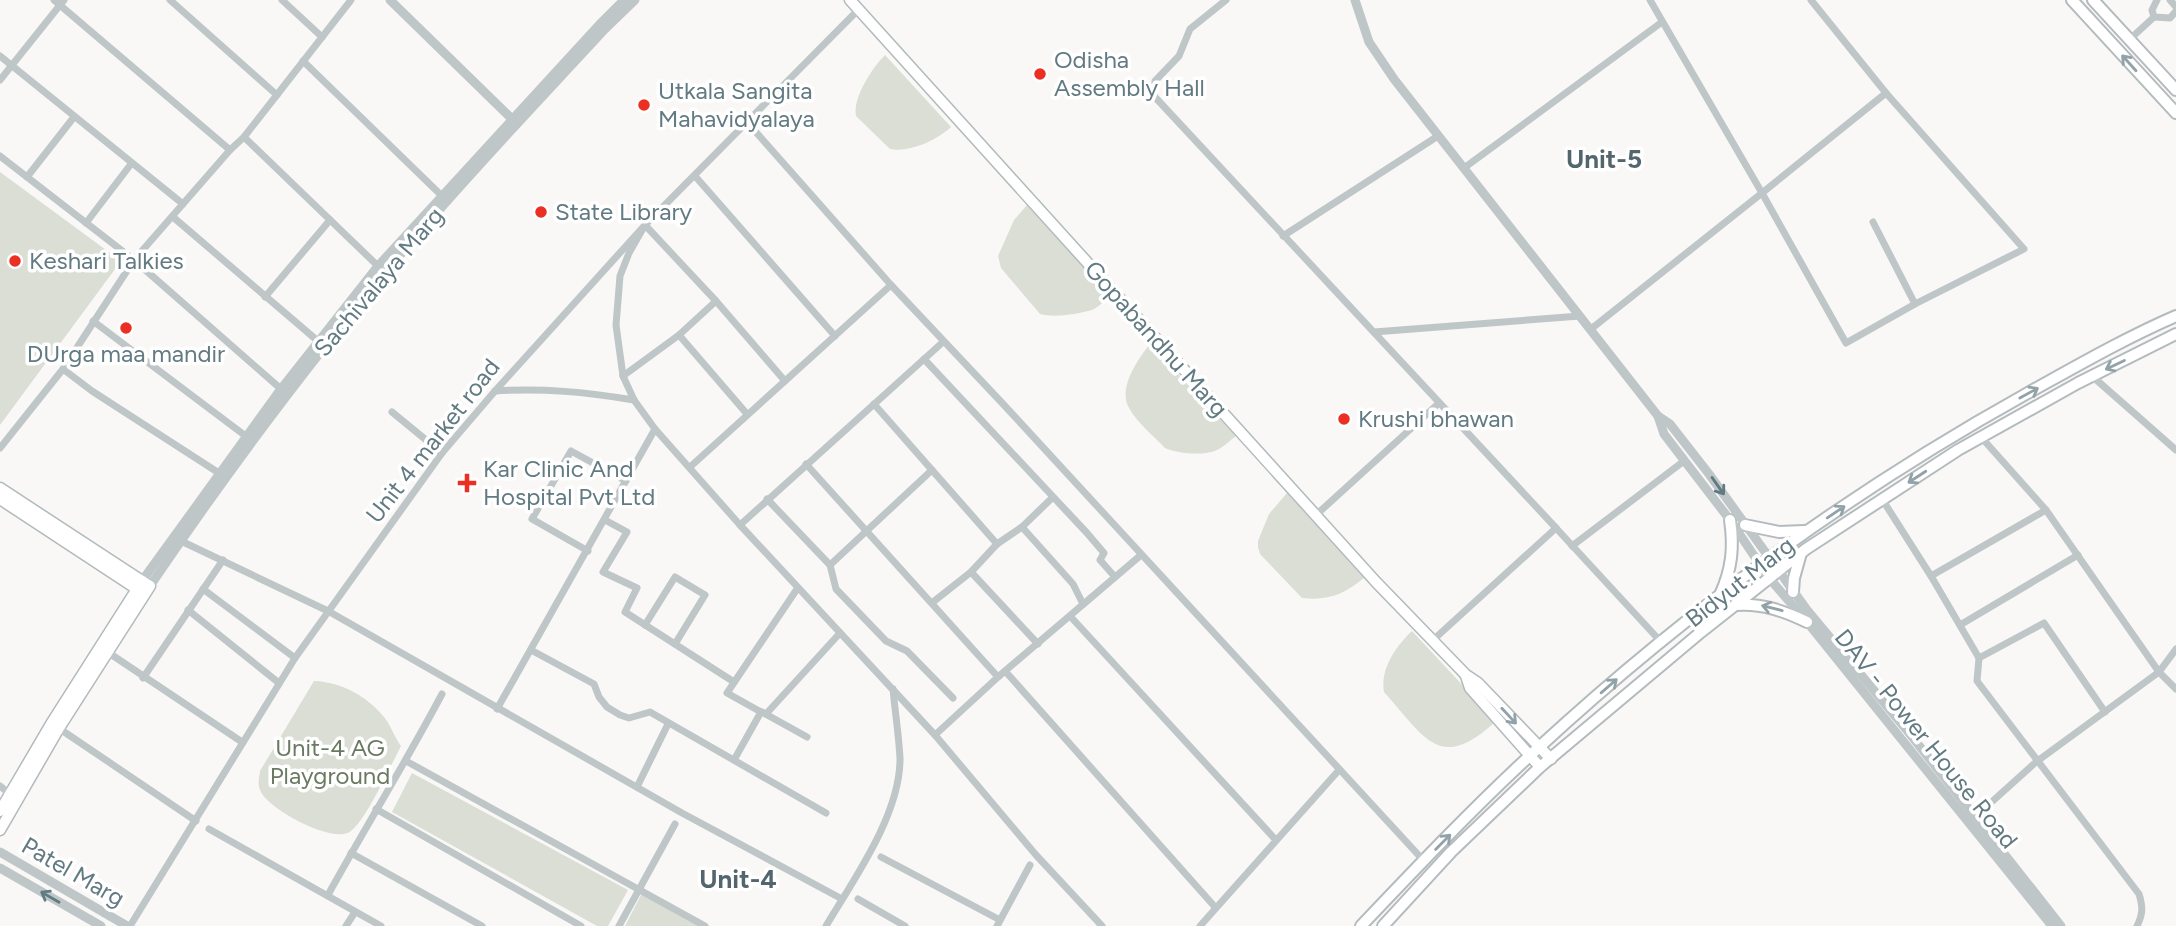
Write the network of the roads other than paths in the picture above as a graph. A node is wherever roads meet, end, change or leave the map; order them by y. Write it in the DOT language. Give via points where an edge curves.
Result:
graph roads {
  1 [pos="170,0"];
  2 [pos="282,0"];
  3 [pos="351,0"];
  4 [pos="390,0"];
  5 [pos="624,0"];
  6 [pos="635,0"];
  7 [pos="849,0"];
  8 [pos="1226,0"];
  9 [pos="1355,0"];
  10 [pos="1650,0"];
  11 [pos="1811,0"];
  12 [pos="2073,0"];
  13 [pos="2093,0"];
  14 [pos="2157,0"];
  15 [pos="2170,0"];
  16 [pos="60,2"];
  17 [pos="2176,9"];
  18 [pos="858,10"];
  19 [pos="2154,17"];
  20 [pos="1662,22"];
  21 [pos="322,37"];
  22 [pos="2129,40"];
  23 [pos="0,56"];
  24 [pos="303,61"];
  25 [pos="11,65"];
  26 [pos="0,80"];
  27 [pos="2176,90"];
  28 [pos="1886,93"];
  29 [pos="276,95"];
  30 [pos="2176,113"];
  31 [pos="74,117"];
  32 [pos="512,119"];
  33 [pos="747,122"];
  34 [pos="1438,136"];
  35 [pos="244,137"];
  36 [pos="230,150"];
  37 [pos="0,156"];
  38 [pos="131,164"];
  39 [pos="1464,168"];
  40 [pos="695,176"];
  41 [pos="27,177"];
  42 [pos="1762,193"];
  43 [pos="442,196"];
  44 [pos="183,204"];
  45 [pos="173,217"];
  46 [pos="330,220"];
  47 [pos="1873,222"];
  48 [pos="86,223"];
  49 [pos="645,225"];
  50 [pos="1283,236"];
  51 [pos="134,261"];
  52 [pos="382,270"];
  53 [pos="891,285"];
  54 [pos="265,297"];
  55 [pos="716,301"];
  56 [pos="1915,303"];
  57 [pos="1580,316"];
  58 [pos="2176,316"];
  59 [pos="93,321"];
  60 [pos="1591,329"];
  61 [pos="1374,331"];
  62 [pos="2176,334"];
  63 [pos="679,335"];
  64 [pos="835,335"];
  65 [pos="319,342"];
  66 [pos="943,342"];
  67 [pos="924,359"];
  68 [pos="63,369"];
  69 [pos="623,376"];
  70 [pos="2092,376"];
  71 [pos="785,381"];
  72 [pos="281,389"];
  73 [pos="495,390"];
  74 [pos="634,400"];
  75 [pos="874,404"];
  76 [pos="1439,404"];
  77 [pos="392,412"];
  78 [pos="747,414"];
  79 [pos="1658,416"];
  80 [pos="655,429"];
  81 [pos="247,437"];
  82 [pos="1981,437"];
  83 [pos="0,448"];
  84 [pos="2176,450"];
  85 [pos="442,453"];
  86 [pos="1693,454"];
  87 [pos="1684,461"];
  88 [pos="806,464"];
  89 [pos="690,467"];
  90 [pos="932,470"];
  91 [pos="223,475"];
  92 [pos="626,481"];
  93 [pos="0,488"];
  94 [pos="1052,498"];
  95 [pos="0,499"];
  96 [pos="767,499"];
  97 [pos="1882,499"];
  98 [pos="2046,510"];
  99 [pos="1316,515"];
  100 [pos="605,520"];
  101 [pos="1730,520"];
  102 [pos="740,525"];
  103 [pos="1745,525"];
  104 [pos="1022,527"];
  105 [pos="1556,528"];
  106 [pos="1808,530"];
  107 [pos="865,531"];
  108 [pos="181,541"];
  109 [pos="997,544"];
  110 [pos="1572,546"];
  111 [pos="588,551"];
  112 [pos="1801,553"];
  113 [pos="1141,555"];
  114 [pos="2078,555"];
  115 [pos="222,560"];
  116 [pos="1764,562"];
  117 [pos="830,565"];
  118 [pos="971,572"];
  119 [pos="1774,575"];
  120 [pos="1931,576"];
  121 [pos="1115,577"];
  122 [pos="143,588"];
  123 [pos="203,589"];
  124 [pos="797,589"];
  125 [pos="1793,592"];
  126 [pos="1719,597"];
  127 [pos="933,603"];
  128 [pos="1083,604"];
  129 [pos="1734,606"];
  130 [pos="188,610"];
  131 [pos="328,611"];
  132 [pos="1070,616"];
  133 [pos="1807,622"];
  134 [pos="645,625"];
  135 [pos="1960,625"];
  136 [pos="840,633"];
  137 [pos="1432,641"];
  138 [pos="1662,643"];
  139 [pos="675,644"];
  140 [pos="1038,644"];
  141 [pos="2176,649"];
  142 [pos="104,650"];
  143 [pos="531,650"];
  144 [pos="295,658"];
  145 [pos="1979,658"];
  146 [pos="1006,671"];
  147 [pos="2159,672"];
  148 [pos="998,677"];
  149 [pos="143,678"];
  150 [pos="734,682"];
  151 [pos="279,683"];
  152 [pos="893,688"];
  153 [pos="2176,689"];
  154 [pos="442,694"];
  155 [pos="953,698"];
  156 [pos="497,709"];
  157 [pos="2105,712"];
  158 [pos="764,713"];
  159 [pos="668,724"];
  160 [pos="55,726"];
  161 [pos="936,736"];
  162 [pos="807,737"];
  163 [pos="242,742"];
  164 [pos="1534,751"];
  165 [pos="1551,759"];
  166 [pos="734,760"];
  167 [pos="406,761"];
  168 [pos="2036,762"];
  169 [pos="1540,767"];
  170 [pos="1339,771"];
  171 [pos="0,786"];
  172 [pos="637,787"];
  173 [pos="10,794"];
  174 [pos="376,809"];
  175 [pos="0,811"];
  176 [pos="826,813"];
  177 [pos="1976,817"];
  178 [pos="196,821"];
  179 [pos="676,824"];
  180 [pos="209,829"];
  181 [pos="0,830"];
  182 [pos="1275,839"];
  183 [pos="0,852"];
  184 [pos="351,853"];
  185 [pos="881,857"];
  186 [pos="1424,861"];
  187 [pos="1030,865"];
  188 [pos="0,868"];
  189 [pos="639,890"];
  190 [pos="328,895"];
  191 [pos="842,899"];
  192 [pos="858,899"];
  193 [pos="1215,907"];
  194 [pos="355,912"];
  195 [pos="998,923"];
  196 [pos="101,926"];
  197 [pos="129,926"];
  198 [pos="346,926"];
  199 [pos="381,926"];
  200 [pos="482,926"];
  201 [pos="581,926"];
  202 [pos="619,926"];
  203 [pos="705,926"];
  204 [pos="826,926"];
  205 [pos="905,926"];
  206 [pos="1102,926"];
  207 [pos="1200,926"];
  208 [pos="1361,926"];
  209 [pos="1383,926"];
  210 [pos="2052,926"];
  211 [pos="2061,926"];
  212 [pos="2137,926"];
  1 -- 29 [label="street"];
  2 -- 21 [label="street"];
  3 -- 21 [label="street"];
  4 -- 32 [label="street"];
  5 -- 32 [label="street, Sachivalaya Marg"];
  6 -- 52 [label="street, Sachivalaya Marg"];
  7 -- 18 [label="main road, Gopabandhu Marg"];
  8 -- 50 [label="street" via="1189,29 1179,56 1155,81 1154,96"];
  9 -- 34 [label="street" via="1378,59"];
  10 -- 20 [label="street"];
  11 -- 28 [label="street"];
  30 -- 12 [label="main road, one-way"];
  13 -- 22 [label="main road"];
  14 -- 19 [label="street"];
  15 -- 17 [label="street"];
  16 -- 25 [label="street"];
  16 -- 36 [label="street"];
  17 -- 19 [label="street" via="2171,18"];
  18 -- 33 [label="street, Unit 4 market road"];
  18 -- 99 [label="main road, Gopabandhu Marg"];
  19 -- 22 [label="street"];
  20 -- 39 [label="street"];
  20 -- 42 [label="street"];
  21 -- 24 [label="street"];
  22 -- 27 [label="main road"];
  23 -- 25 [label="street"];
  24 -- 29 [label="street"];
  24 -- 43 [label="street"];
  25 -- 26 [label="street"];
  25 -- 31 [label="street"];
  28 -- 42 [label="street"];
  28 -- 56 [label="street" via="2024,249"];
  29 -- 35 [label="street"];
  31 -- 38 [label="street"];
  31 -- 41 [label="street"];
  32 -- 43 [label="street, Sachivalaya Marg"];
  33 -- 40 [label="street, Unit 4 market road"];
  33 -- 53 [label="street"];
  34 -- 39 [label="street"];
  34 -- 50 [label="street"];
  35 -- 36 [label="street"];
  35 -- 46 [label="street"];
  36 -- 44 [label="street"];
  37 -- 41 [label="street"];
  38 -- 44 [label="street"];
  38 -- 48 [label="street"];
  39 -- 57 [label="street"];
  40 -- 49 [label="street, Unit 4 market road"];
  40 -- 64 [label="street"];
  41 -- 48 [label="street"];
  42 -- 56 [label="street" via="1846,343"];
  42 -- 60 [label="street"];
  43 -- 52 [label="street, Sachivalaya Marg"];
  44 -- 45 [label="street"];
  45 -- 51 [label="street"];
  45 -- 54 [label="street"];
  46 -- 52 [label="street"];
  46 -- 54 [label="street"];
  47 -- 56 [label="street"];
  48 -- 51 [label="street"];
  49 -- 55 [label="street"];
  49 -- 69 [label="street" via="620,276 616,326"];
  49 -- 73 [label="street, Unit 4 market road"];
  50 -- 61 [label="street"];
  51 -- 59 [label="street"];
  51 -- 72 [label="street"];
  52 -- 65 [label="street, Sachivalaya Marg"];
  52 -- 91 [label="street, Sachivalaya Marg"];
  53 -- 64 [label="street"];
  53 -- 66 [label="street"];
  54 -- 65 [label="street"];
  55 -- 63 [label="street"];
  55 -- 71 [label="street"];
  57 -- 60 [label="street"];
  57 -- 61 [label="street"];
  106 -- 58 [label="main road, Bidyut Marg, one-way" via="1978,421"];
  59 -- 68 [label="street"];
  59 -- 81 [label="street"];
  60 -- 79 [label="street"];
  61 -- 76 [label="street"];
  62 -- 70 [label="main road, Bidyut Marg, one-way"];
  63 -- 69 [label="street"];
  63 -- 78 [label="street"];
  64 -- 71 [label="street"];
  65 -- 72 [label="street, Sachivalaya Marg"];
  66 -- 67 [label="street"];
  66 -- 113 [label="street"];
  67 -- 75 [label="street"];
  67 -- 94 [label="street"];
  68 -- 83 [label="street"];
  68 -- 91 [label="street"];
  69 -- 74 [label="street"];
  70 -- 82 [label="main road, Bidyut Marg"];
  70 -- 84 [label="street"];
  71 -- 78 [label="street"];
  72 -- 81 [label="street, Sachivalaya Marg"];
  73 -- 74 [label="street" via="577,391"];
  73 -- 85 [label="street, Unit 4 market road"];
  74 -- 80 [label="street"];
  75 -- 88 [label="street"];
  75 -- 90 [label="street"];
  76 -- 99 [label="street"];
  76 -- 105 [label="street"];
  77 -- 85 [label="street"];
  78 -- 89 [label="street"];
  79 -- 86 [label="street"];
  79 -- 87 [label="street"];
  80 -- 89 [label="street"];
  80 -- 92 [label="street"];
  81 -- 91 [label="street, Sachivalaya Marg"];
  82 -- 97 [label="main road, Bidyut Marg, one-way"];
  82 -- 98 [label="street"];
  85 -- 131 [label="street, Unit 4 market road"];
  86 -- 87 [label="street" via="1686,455"];
  86 -- 103 [label="street, one-way"];
  87 -- 101 [label="street"];
  87 -- 110 [label="street"];
  88 -- 96 [label="street"];
  88 -- 107 [label="street"];
  89 -- 102 [label="street"];
  90 -- 107 [label="street"];
  90 -- 109 [label="street"];
  91 -- 108 [label="street, Sachivalaya Marg"];
  91 -- 122 [label="street, Sachivalaya Marg"];
  92 -- 100 [label="street"];
  92 -- 111 [label="street" via="571,451 532,519"];
  93 -- 122 [label="main road"];
  94 -- 104 [label="street"];
  94 -- 121 [label="street" via="1104,553 1100,560"];
  95 -- 122 [label="main road"];
  96 -- 102 [label="street"];
  96 -- 117 [label="street"];
  97 -- 112 [label="main road, Bidyut Marg"];
  97 -- 120 [label="street"];
  98 -- 114 [label="street"];
  98 -- 120 [label="street"];
  99 -- 137 [label="main road, Gopabandhu Marg"];
  100 -- 111 [label="street"];
  100 -- 134 [label="street" via="626,532 603,572 637,588 625,612"];
  101 -- 116 [label="street"];
  101 -- 126 [label="main road" via="1732,554"];
  102 -- 124 [label="street"];
  103 -- 106 [label="main road" via="1779,533"];
  103 -- 116 [label="street"];
  104 -- 109 [label="street"];
  104 -- 128 [label="street" via="1073,584"];
  105 -- 110 [label="street"];
  105 -- 137 [label="street"];
  106 -- 116 [label="main road, Bidyut Marg"];
  107 -- 117 [label="street"];
  107 -- 127 [label="street"];
  108 -- 115 [label="street"];
  108 -- 122 [label="street, Sachivalaya Marg"];
  109 -- 118 [label="street"];
  110 -- 138 [label="street"];
  111 -- 143 [label="street"];
  112 -- 119 [label="main road, Bidyut Marg"];
  112 -- 125 [label="main road"];
  113 -- 121 [label="street"];
  113 -- 170 [label="street"];
  114 -- 135 [label="street"];
  114 -- 147 [label="street"];
  115 -- 123 [label="street"];
  115 -- 131 [label="street"];
  116 -- 119 [label="street"];
  116 -- 126 [label="main road, Bidyut Marg"];
  117 -- 155 [label="street" via="836,589 886,641 907,651"];
  118 -- 127 [label="street"];
  118 -- 140 [label="street"];
  119 -- 125 [label="street, DAV - Power House Road"];
  119 -- 129 [label="main road, Bidyut Marg"];
  119 -- 133 [label="street, DAV - Power House Road"];
  120 -- 135 [label="street"];
  121 -- 128 [label="street"];
  122 -- 142 [label="main road, Sachivalaya Marg"];
  123 -- 130 [label="street"];
  123 -- 144 [label="street"];
  124 -- 136 [label="street"];
  124 -- 150 [label="street"];
  125 -- 177 [label="street, DAV - Power House Road"];
  126 -- 138 [label="main road, Bidyut Marg"];
  127 -- 148 [label="street"];
  128 -- 132 [label="street"];
  133 -- 129 [label="main road, one-way" via="1763,606"];
  129 -- 165 [label="main road, Bidyut Marg"];
  130 -- 149 [label="street"];
  130 -- 151 [label="street"];
  131 -- 144 [label="street, Unit 4 market road"];
  131 -- 156 [label="street"];
  132 -- 140 [label="street"];
  132 -- 182 [label="street"];
  133 -- 210 [label="street, DAV - Power House Road"];
  134 -- 139 [label="street"];
  134 -- 139 [label="street" via="675,577 705,595"];
  135 -- 145 [label="street"];
  136 -- 152 [label="street"];
  136 -- 158 [label="street"];
  137 -- 164 [label="main road, Gopabandhu Marg" via="1466,676 1470,688"];
  164 -- 138 [label="main road, Bidyut Marg, one-way"];
  139 -- 150 [label="street"];
  140 -- 146 [label="street"];
  141 -- 147 [label="street"];
  142 -- 149 [label="street"];
  142 -- 160 [label="main road, Sachivalaya Marg"];
  143 -- 156 [label="street"];
  143 -- 159 [label="street" via="594,684 612,712 629,718 650,712"];
  144 -- 151 [label="street, Unit 4 market road"];
  145 -- 157 [label="street" via="2043,623"];
  145 -- 168 [label="street" via="1977,681"];
  146 -- 148 [label="street"];
  146 -- 193 [label="street"];
  147 -- 153 [label="street"];
  147 -- 157 [label="street"];
  148 -- 161 [label="street"];
  149 -- 163 [label="street"];
  150 -- 158 [label="street" via="727,692"];
  151 -- 163 [label="street, Unit 4 market road"];
  152 -- 161 [label="street"];
  152 -- 191 [label="street" via="900,761 892,803 877,841"];
  154 -- 167 [label="street"];
  156 -- 172 [label="street"];
  157 -- 168 [label="street"];
  158 -- 162 [label="street"];
  158 -- 166 [label="street"];
  159 -- 166 [label="street"];
  159 -- 172 [label="street"];
  160 -- 173 [label="main road, Sachivalaya Marg"];
  160 -- 178 [label="street"];
  160 -- 181 [label="main road, Sachivalaya Marg"];
  161 -- 206 [label="street"];
  163 -- 178 [label="street, Unit 4 market road"];
  164 -- 165 [label="main road, Gopabandhu Marg"];
  164 -- 169 [label="main road, Gopabandhu Marg"];
  186 -- 164 [label="main road, Bidyut Marg, one-way"];
  165 -- 169 [label="main road, Bidyut Marg"];
  166 -- 176 [label="street"];
  167 -- 174 [label="street"];
  167 -- 189 [label="street"];
  168 -- 177 [label="street"];
  168 -- 212 [label="street" via="2139,894 2143,906"];
  169 -- 209 [label="main road, Bidyut Marg" via="1451,852"];
  170 -- 182 [label="street"];
  170 -- 186 [label="street"];
  171 -- 173 [label="street"];
  172 -- 191 [label="street"];
  173 -- 175 [label="main road, Sachivalaya Marg"];
  174 -- 184 [label="street"];
  174 -- 201 [label="street"];
  177 -- 211 [label="street, DAV - Power House Road"];
  178 -- 197 [label="street, Unit 4 market road"];
  179 -- 189 [label="street"];
  180 -- 190 [label="street"];
  182 -- 193 [label="street"];
  183 -- 197 [label="street, Patel Marg"];
  184 -- 190 [label="street"];
  184 -- 200 [label="street"];
  185 -- 195 [label="street"];
  186 -- 208 [label="main road, Bidyut Marg"];
  187 -- 195 [label="street"];
  196 -- 188 [label="street, Patel Marg, one-way"];
  189 -- 202 [label="street"];
  189 -- 203 [label="street"];
  190 -- 194 [label="street"];
  191 -- 204 [label="street"];
  192 -- 205 [label="street"];
  193 -- 207 [label="street"];
  194 -- 198 [label="street"];
  194 -- 199 [label="street"];
}
